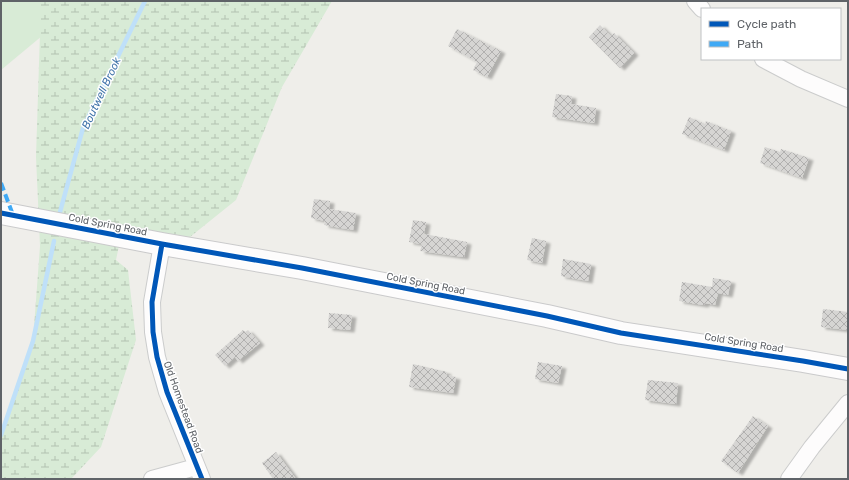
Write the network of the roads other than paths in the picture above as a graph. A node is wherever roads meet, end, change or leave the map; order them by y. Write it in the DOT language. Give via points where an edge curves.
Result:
graph roads {
  1 [pos="765,60"];
  2 [pos="848,99"];
  3 [pos="1,213"];
  4 [pos="162,244"];
  5 [pos="848,369"];
  6 [pos="848,403"];
  7 [pos="199,473"];
  8 [pos="152,479"];
  9 [pos="790,479"];
  1 -- 2 [label="street" via="801,80"];
  3 -- 4 [label="street, Cold Spring Road"];
  4 -- 5 [label="street, Cold Spring Road" via="302,268 621,333"];
  4 -- 7 [label="street, Old Homestead Road" via="152,302 157,357 167,392"];
  6 -- 9 [label="street"];
  7 -- 8 [label="street"];
}
